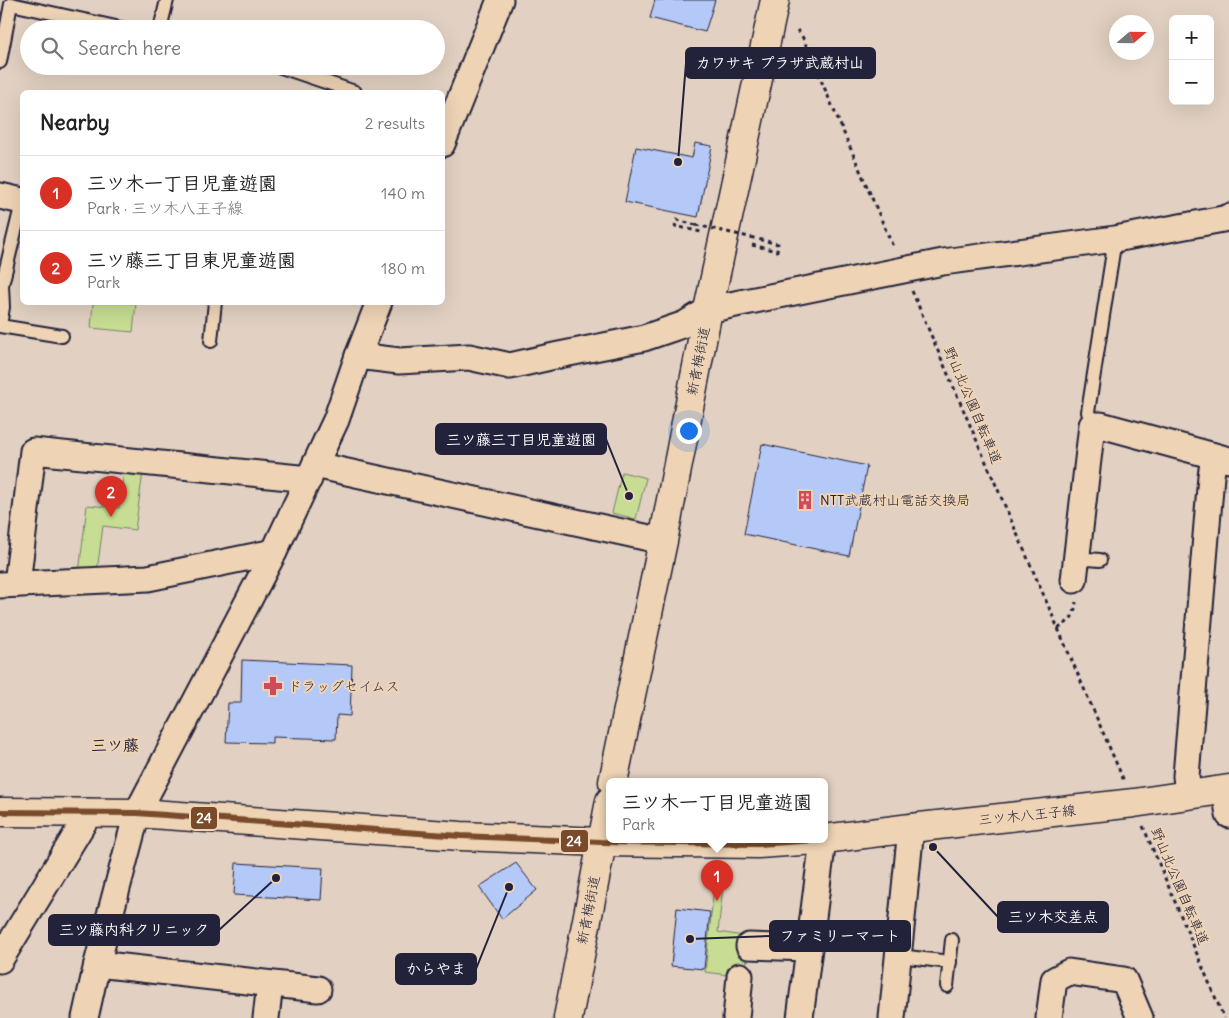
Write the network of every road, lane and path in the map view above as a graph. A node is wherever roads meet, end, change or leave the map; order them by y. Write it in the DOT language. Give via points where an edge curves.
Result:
graph roads {
  1 [pos="167,0"];
  2 [pos="500,0"];
  3 [pos="775,0"];
  4 [pos="84,20"];
  5 [pos="162,20"];
  6 [pos="797,30"];
  7 [pos="2,44"];
  8 [pos="0,62"];
  9 [pos="305,75"];
  10 [pos="349,90"];
  11 [pos="445,131"];
  12 [pos="0,196"];
  13 [pos="20,201"];
  14 [pos="20,210"];
  15 [pos="1229,216"];
  16 [pos="702,232"];
  17 [pos="1115,239"];
  18 [pos="752,245"];
  19 [pos="903,270"];
  20 [pos="215,305"];
  21 [pos="378,305"];
  22 [pos="708,310"];
  23 [pos="62,336"];
  24 [pos="211,341"];
  25 [pos="358,356"];
  26 [pos="1092,425"];
  27 [pos="1222,458"];
  28 [pos="312,472"];
  29 [pos="663,540"];
  30 [pos="274,552"];
  31 [pos="1083,566"];
  32 [pos="9,585"];
  33 [pos="1058,629"];
  34 [pos="614,778"];
  35 [pos="1126,785"];
  36 [pos="1188,795"];
  37 [pos="1228,798"];
  38 [pos="0,812"];
  39 [pos="90,812"];
  40 [pos="137,813"];
  41 [pos="606,819"];
  42 [pos="1141,821"];
  43 [pos="911,828"];
  44 [pos="828,838"];
  45 [pos="601,842"];
  46 [pos="606,842"];
  47 [pos="680,843"];
  48 [pos="772,843"];
  49 [pos="823,843"];
  50 [pos="952,940"];
  51 [pos="749,946"];
  52 [pos="809,948"];
  53 [pos="899,956"];
  54 [pos="0,960"];
  55 [pos="950,962"];
  56 [pos="97,964"];
  57 [pos="740,976"];
  58 [pos="270,984"];
  59 [pos="947,986"];
  60 [pos="318,989"];
  61 [pos="85,1018"];
  62 [pos="266,1018"];
  63 [pos="568,1018"];
  64 [pos="736,1018"];
  65 [pos="800,1018"];
  66 [pos="892,1018"];
  67 [pos="1049,1018"];
  68 [pos="1140,1018"];
  69 [pos="1224,1018"];
  1 -- 5 [label="lane"];
  2 -- 11 [label="street"];
  3 -- 22 [label="main road, 新青梅街道"];
  4 -- 7 [label="lane" via="11,4"];
  6 -- 19 [label="path, 野山北公園自転車道"];
  7 -- 8 [label="lane"];
  9 -- 10 [label="lane"];
  12 -- 13 [label="street"];
  14 -- 23 [label="lane" via="2,285 0,326"];
  15 -- 17 [label="street"];
  16 -- 18 [label="path, bridge" via="674,226 677,220 778,244 777,251"];
  17 -- 19 [label="street"];
  17 -- 26 [label="lane" via="1088,412"];
  19 -- 22 [label="street"];
  19 -- 33 [label="path, 野山北公園自転車道"];
  20 -- 24 [label="lane"];
  21 -- 25 [label="street"];
  22 -- 25 [label="street" via="685,324 644,338 510,366 469,357 399,360"];
  22 -- 29 [label="main road, 新青梅街道"];
  25 -- 28 [label="street" via="336,420"];
  26 -- 27 [label="street"];
  26 -- 31 [label="street"];
  27 -- 36 [label="street" via="1210,476 1186,776"];
  28 -- 29 [label="street"];
  28 -- 30 [label="street"];
  28 -- 32 [label="street" via="33,451"];
  29 -- 34 [label="main road, 新青梅街道"];
  30 -- 32 [label="street" via="148,578"];
  30 -- 40 [label="street"];
  31 -- 33 [label="path" via="1075,613"];
  33 -- 35 [label="path, 野山北公園自転車道"];
  36 -- 37 [label="main road, 三ツ木八王子線"];
  36 -- 43 [label="main road, 三ツ木八王子線"];
  38 -- 39 [label="main road"];
  39 -- 40 [label="main road"];
  39 -- 54 [label="street"];
  40 -- 45 [label="main road" via="461,836"];
  40 -- 56 [label="street"];
  41 -- 45 [label="main road, 新青梅街道"];
  42 -- 69 [label="path, 野山北公園自転車道"];
  43 -- 44 [label="main road, 三ツ木八王子線"];
  43 -- 53 [label="street"];
  45 -- 46 [label="main road"];
  45 -- 63 [label="main road, 新青梅街道"];
  47 -- 48 [label="main road"];
  49 -- 52 [label="street"];
  50 -- 55 [label="lane"];
  51 -- 52 [label="street"];
  52 -- 65 [label="street"];
  53 -- 55 [label="lane"];
  53 -- 66 [label="street"];
  55 -- 59 [label="lane"];
  56 -- 58 [label="street"];
  56 -- 61 [label="street"];
  57 -- 64 [label="street"];
  58 -- 60 [label="street"];
  58 -- 62 [label="street"];
  67 -- 68 [label="street" via="1054,980 1069,972 1124,980"];
}
